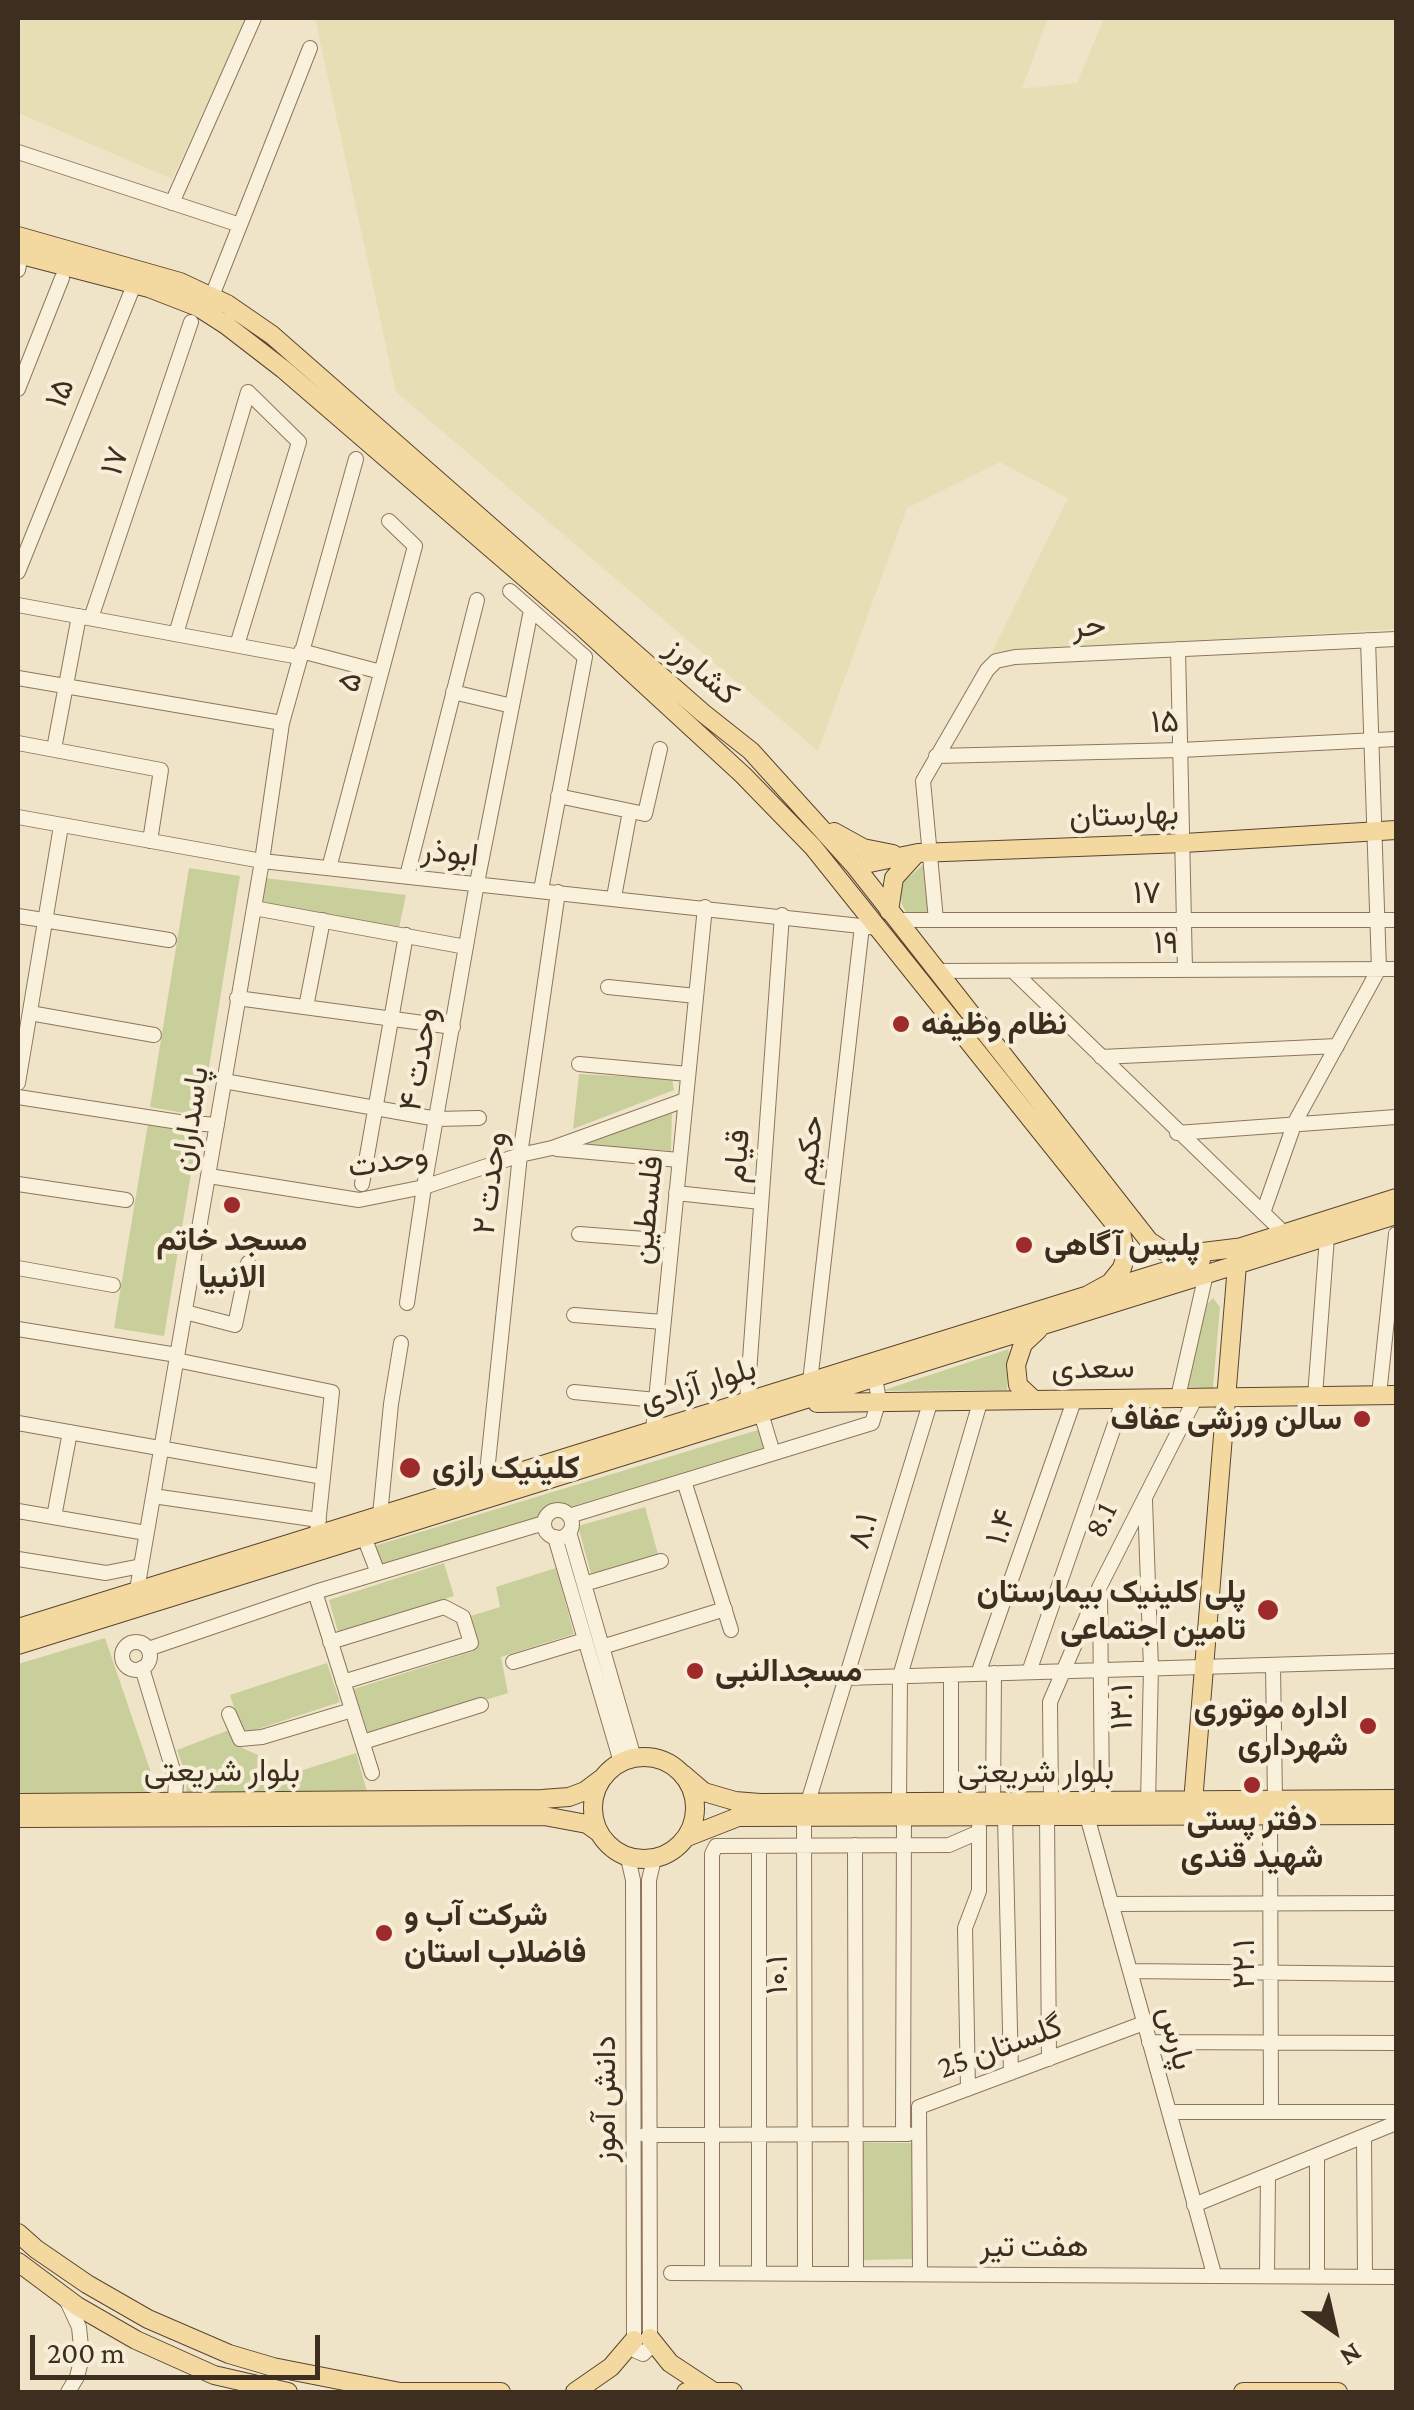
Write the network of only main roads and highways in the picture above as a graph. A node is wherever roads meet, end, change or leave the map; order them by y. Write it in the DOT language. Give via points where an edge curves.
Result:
graph roads {
  1 [pos="18,236"];
  2 [pos="18,263"];
  3 [pos="612,644"];
  4 [pos="743,775"];
  5 [pos="818,823"];
  6 [pos="1396,830"];
  7 [pos="924,852"];
  8 [pos="855,866"];
  9 [pos="893,916"];
  10 [pos="927,988"];
  11 [pos="1021,1092"];
  12 [pos="1396,1198"];
  13 [pos="1114,1208"];
  14 [pos="1396,1215"];
  15 [pos="1149,1241"];
  16 [pos="1240,1256"];
  17 [pos="1164,1272"];
  18 [pos="1088,1296"];
  19 [pos="1121,1301"];
  20 [pos="1043,1325"];
  21 [pos="1388,1395"];
  22 [pos="1226,1397"];
  23 [pos="1033,1399"];
  24 [pos="790,1404"];
  25 [pos="754,1407"];
  26 [pos="539,1474"];
  27 [pos="18,1628"];
  28 [pos="18,1645"];
  29 [pos="683,1774"];
  30 [pos="601,1780"];
  31 [pos="1396,1799"];
  32 [pos="18,1802"];
  33 [pos="1192,1802"];
  34 [pos="1272,1808"];
  35 [pos="1327,1808"];
  36 [pos="736,1809"];
  37 [pos="902,1809"];
  38 [pos="999,1809"];
  39 [pos="1049,1809"];
  40 [pos="1396,1815"];
  41 [pos="18,1818"];
  42 [pos="598,1832"];
  43 [pos="687,1838"];
  44 [pos="18,2233"];
  45 [pos="18,2262"];
  46 [pos="288,2392"];
  47 [pos="501,2392"];
  48 [pos="575,2392"];
  49 [pos="686,2392"];
  50 [pos="714,2392"];
  51 [pos="733,2392"];
  52 [pos="1243,2392"];
  53 [pos="1338,2392"];
  1 -- 3 [label="main road, کشاورز" via="147,270 212,296 272,334"];
  2 -- 3 [label="main road, کشاورز" via="150,288 226,325"];
  3 -- 4 [label="main road, کشاورز"];
  3 -- 5 [label="main road, کشاورز" via="752,751"];
  4 -- 8 [label="main road"];
  4 -- 10 [label="main road, کشاورز" via="814,847 870,927"];
  5 -- 7 [label="main road" via="864,848"];
  5 -- 8 [label="main road, کشاورز"];
  6 -- 7 [label="main road, بهارستان"];
  7 -- 8 [label="main road, بهارستان"];
  7 -- 9 [label="main road" via="907,860 894,878"];
  8 -- 9 [label="main road, کشاورز"];
  8 -- 10 [label="main road" via="860,892"];
  9 -- 11 [label="main road, کشاورز"];
  10 -- 11 [label="main road, کشاورز"];
  11 -- 13 [label="main road, کشاورز"];
  12 -- 16 [label="main road, بلوار آزادی" via="1284,1234"];
  13 -- 15 [label="main road, کشاورز"];
  13 -- 18 [label="main road, کشاورز" via="1126,1255 1117,1277"];
  14 -- 16 [label="main road, بلوار آزادی"];
  15 -- 16 [label="main road" via="1178,1255"];
  15 -- 17 [label="main road, کشاورز"];
  16 -- 17 [label="main road, بلوار آزادی"];
  16 -- 19 [label="main road, بلوار آزادی"];
  16 -- 22 [label="main road"];
  17 -- 18 [label="main road, بلوار آزادی"];
  17 -- 19 [label="main road" via="1157,1284"];
  18 -- 25 [label="main road, بلوار آزادی" via="810,1382"];
  19 -- 20 [label="main road, بلوار آزادی"];
  20 -- 23 [label="main road" via="1022,1344 1016,1365 1018,1385"];
  20 -- 24 [label="main road, بلوار آزادی"];
  21 -- 22 [label="main road, سعدی"];
  22 -- 23 [label="main road, سعدی"];
  22 -- 33 [label="main road"];
  23 -- 24 [label="main road, سعدی"];
  24 -- 25 [label="main road, بلوار آزادی"];
  25 -- 26 [label="main road, بلوار آزادی"];
  25 -- 26 [label="main road, بلوار آزادی" via="653,1430"];
  26 -- 27 [label="main road, بلوار آزادی" via="318,1527"];
  26 -- 28 [label="main road, بلوار آزادی" via="364,1537"];
  29 -- 30 [label="main road" via="660,1760 628,1760"];
  29 -- 36 [label="main road, بلوار شریعتی"];
  29 -- 43 [label="main road" via="696,1812"];
  30 -- 32 [label="main road, بلوار شریعتی" via="569,1796 542,1798"];
  30 -- 42 [label="main road" via="592,1805"];
  31 -- 35 [label="main road, بلوار شریعتی"];
  33 -- 34 [label="main road, بلوار شریعتی"];
  33 -- 39 [label="main road, بلوار شریعتی"];
  34 -- 35 [label="main road, بلوار شریعتی"];
  34 -- 39 [label="main road, بلوار شریعتی" via="1087,1816"];
  35 -- 40 [label="main road, بلوار شریعتی"];
  36 -- 37 [label="main road, بلوار شریعتی"];
  36 -- 43 [label="main road, بلوار شریعتی"];
  37 -- 38 [label="main road, بلوار شریعتی" via="951,1802"];
  37 -- 38 [label="main road, بلوار شریعتی" via="978,1824"];
  38 -- 39 [label="main road, بلوار شریعتی"];
  41 -- 42 [label="main road, بلوار شریعتی" via="544,1816"];
  42 -- 43 [label="main road" via="628,1858 667,1855"];
  44 -- 47 [label="main road" via="148,2319 229,2354 400,2392"];
  45 -- 46 [label="main road" via="136,2340 214,2375"];
  48 -- 50 [label="main road" via="642,2339"];
  49 -- 50 [label="main road"];
  50 -- 51 [label="main road"];
  52 -- 53 [label="main road"];
}
